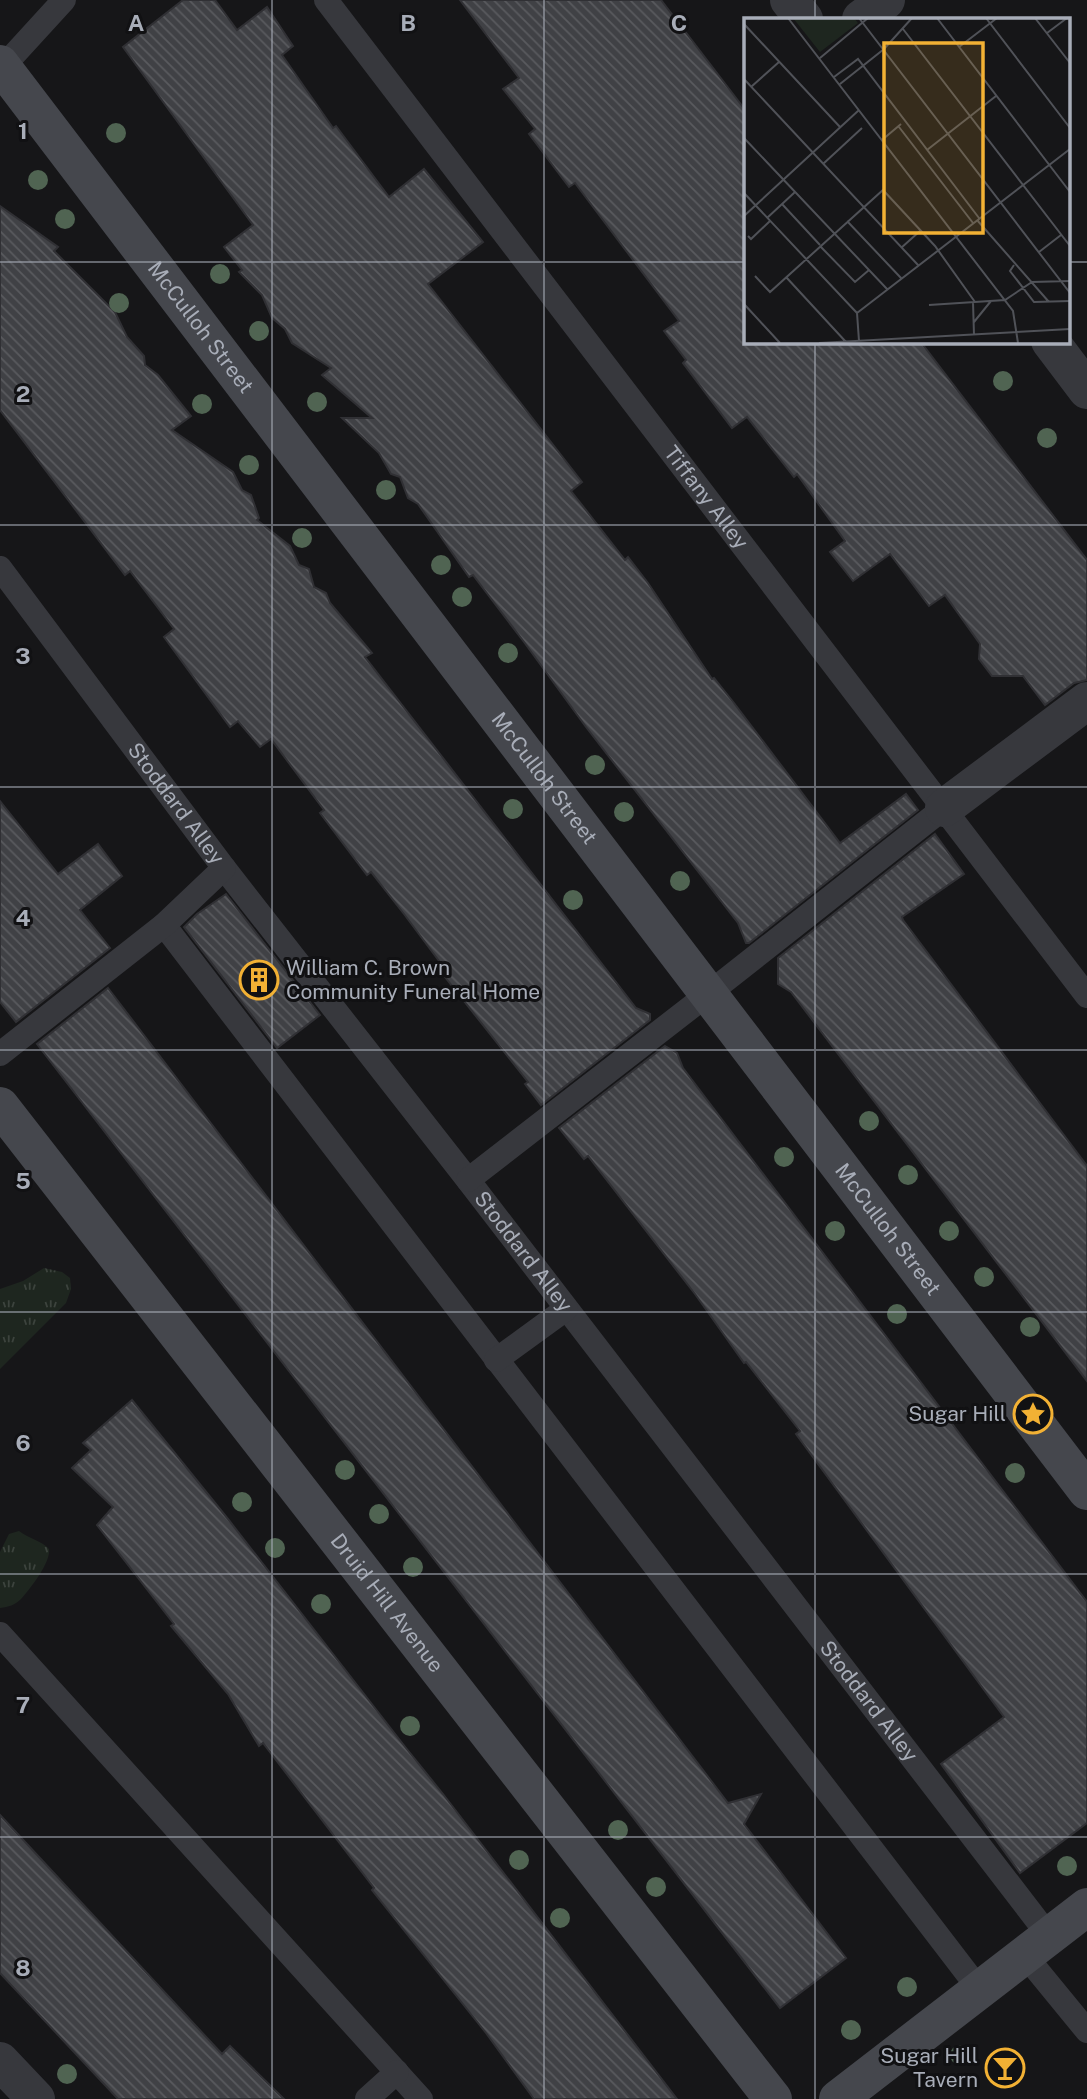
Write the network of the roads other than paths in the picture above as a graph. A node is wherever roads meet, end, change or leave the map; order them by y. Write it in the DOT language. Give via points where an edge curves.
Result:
graph roads {
  1 [pos="64,0"];
  2 [pos="326,0"];
  3 [pos="789,0"];
  4 [pos="886,0"];
  5 [pos="803,18"];
  6 [pos="862,18"];
  7 [pos="1,67"];
  8 [pos="1052,343"];
  9 [pos="1087,390"];
  10 [pos="0,568"];
  11 [pos="1087,701"];
  12 [pos="944,808"];
  13 [pos="224,869"];
  14 [pos="164,925"];
  15 [pos="708,994"];
  16 [pos="1087,996"];
  17 [pos="0,1054"];
  18 [pos="0,1106"];
  19 [pos="468,1180"];
  20 [pos="566,1309"];
  21 [pos="496,1360"];
  22 [pos="1087,1491"];
  23 [pos="0,1634"];
  24 [pos="1087,1907"];
  25 [pos="1037,1945"];
  26 [pos="979,1989"];
  27 [pos="1087,2031"];
  28 [pos="0,2061"];
  29 [pos="397,2072"];
  30 [pos="36,2099"];
  31 [pos="367,2099"];
  32 [pos="421,2099"];
  33 [pos="773,2099"];
  34 [pos="838,2099"];
  1 -- 7 [label="lane"];
  2 -- 12 [label="lane, Tiffany Alley"];
  3 -- 5 [label="street"];
  4 -- 6 [label="street"];
  7 -- 15 [label="main road, McCulloh Street"];
  8 -- 9 [label="street"];
  10 -- 13 [label="lane, Stoddard Alley"];
  11 -- 12 [label="street"];
  12 -- 15 [label="lane"];
  12 -- 16 [label="lane, Tiffany Alley"];
  13 -- 14 [label="lane"];
  13 -- 19 [label="lane, Stoddard Alley"];
  14 -- 17 [label="lane"];
  14 -- 21 [label="lane"];
  15 -- 19 [label="lane"];
  15 -- 22 [label="main road, McCulloh Street"];
  18 -- 33 [label="main road, Druid Hill Avenue"];
  19 -- 20 [label="lane, Stoddard Alley"];
  20 -- 21 [label="lane"];
  20 -- 25 [label="lane, Stoddard Alley"];
  21 -- 26 [label="lane"];
  23 -- 29 [label="lane"];
  24 -- 25 [label="main road"];
  25 -- 26 [label="main road"];
  25 -- 27 [label="lane, Stoddard Alley"];
  26 -- 34 [label="main road"];
  28 -- 30 [label="street"];
  29 -- 31 [label="lane"];
  29 -- 32 [label="lane"];
}
